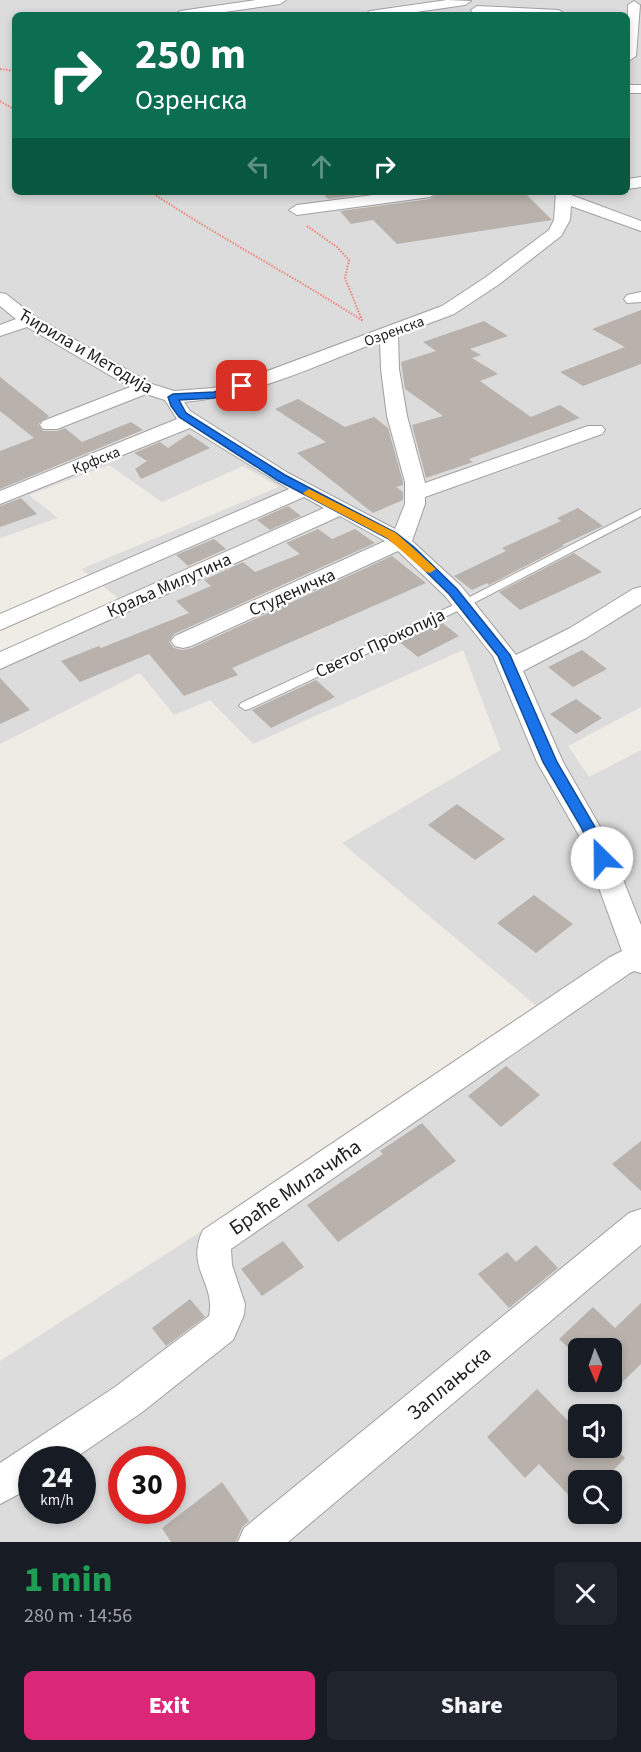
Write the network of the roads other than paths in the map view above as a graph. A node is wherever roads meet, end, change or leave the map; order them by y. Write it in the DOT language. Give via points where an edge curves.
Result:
graph roads {
  1 [pos="280,0"];
  2 [pos="465,0"];
  3 [pos="634,5"];
  4 [pos="200,12"];
  5 [pos="389,12"];
  6 [pos="478,12"];
  7 [pos="633,56"];
  8 [pos="408,195"];
  9 [pos="568,195"];
  10 [pos="570,195"];
  11 [pos="297,210"];
  12 [pos="641,226"];
  13 [pos="0,298"];
  14 [pos="28,320"];
  15 [pos="0,331"];
  16 [pos="389,333"];
  17 [pos="144,388"];
  18 [pos="173,397"];
  19 [pos="192,420"];
  20 [pos="50,425"];
  21 [pos="595,430"];
  22 [pos="304,490"];
  23 [pos="415,494"];
  24 [pos="0,498"];
  25 [pos="339,509"];
  26 [pos="641,512"];
  27 [pos="401,542"];
  28 [pos="641,594"];
  29 [pos="464,604"];
  30 [pos="0,623"];
  31 [pos="183,641"];
  32 [pos="0,661"];
  33 [pos="510,668"];
  34 [pos="245,706"];
  35 [pos="640,957"];
  36 [pos="641,1224"];
  37 [pos="59,1446"];
  38 [pos="18,1473"];
  39 [pos="0,1485"];
  40 [pos="258,1542"];
  1 -- 4 [label="street"];
  2 -- 5 [label="street"];
  2 -- 6 [label="street"];
  3 -- 7 [label="street"];
  8 -- 11 [label="street"];
  9 -- 16 [label="street, Озренска" via="559,228 534,250 448,310"];
  10 -- 12 [label="street"];
  13 -- 14 [label="street, Ћирила и Методија"];
  14 -- 15 [label="street"];
  14 -- 17 [label="street, Ћирила и Методија"];
  16 -- 18 [label="street, Озренска" via="225,392"];
  16 -- 23 [label="street" via="397,417 413,472"];
  17 -- 18 [label="street, Ћирила и Методија"];
  17 -- 20 [label="street"];
  18 -- 19 [label="street, Ћирила и Методија" via="179,411"];
  19 -- 22 [label="street, Ћирила и Методија"];
  19 -- 24 [label="street, Крфска"];
  21 -- 23 [label="street"];
  22 -- 25 [label="street, Ћирила и Методија"];
  22 -- 30 [label="street"];
  23 -- 27 [label="street" via="412,516"];
  25 -- 27 [label="street, Ћирила и Методија"];
  25 -- 32 [label="street, Краља Милутина"];
  26 -- 29 [label="lane, Светог Прокопија"];
  27 -- 29 [label="street, Ћирила и Методија"];
  27 -- 31 [label="street, Студеничка"];
  28 -- 33 [label="street"];
  29 -- 33 [label="street, Ћирила и Методија"];
  29 -- 34 [label="lane, Светог Прокопија"];
  33 -- 35 [label="street, Ћирила и Методија" via="550,762 594,839"];
  35 -- 37 [label="street, Браће Милачића" via="620,965 215,1241 214,1271 226,1290 228,1305 228,1316 221,1328 128,1400"];
  36 -- 40 [label="street, Заплањска"];
  38 -- 39 [label="street"];
}
